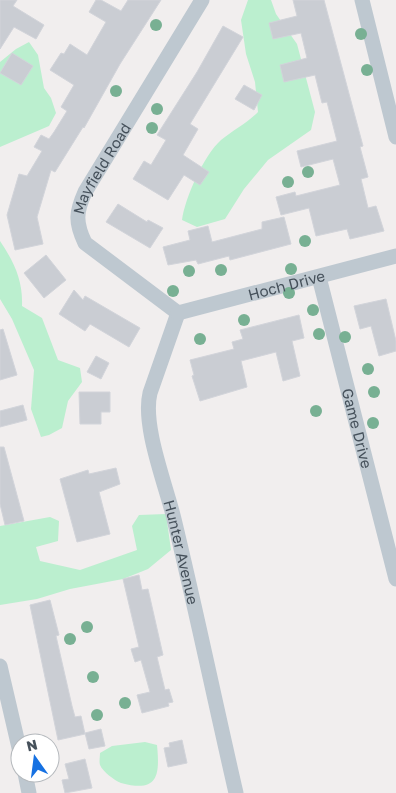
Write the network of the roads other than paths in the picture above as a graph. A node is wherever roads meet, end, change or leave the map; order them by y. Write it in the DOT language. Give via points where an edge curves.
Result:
graph roads {
  1 [pos="202,0"];
  2 [pos="362,0"];
  3 [pos="396,137"];
  4 [pos="396,256"];
  5 [pos="320,277"];
  6 [pos="178,313"];
  7 [pos="396,579"];
  8 [pos="0,666"];
  9 [pos="16,733"];
  10 [pos="236,793"];
  1 -- 6 [label="street, Mayfield Road" via="85,192 77,219 85,243"];
  2 -- 3 [label="street"];
  4 -- 5 [label="street, Hoch Drive"];
  5 -- 6 [label="street, Hoch Drive"];
  5 -- 7 [label="street, Game Drive"];
  6 -- 10 [label="street, Hunter Avenue" via="150,394 148,420 172,509"];
  8 -- 9 [label="street"];
}
